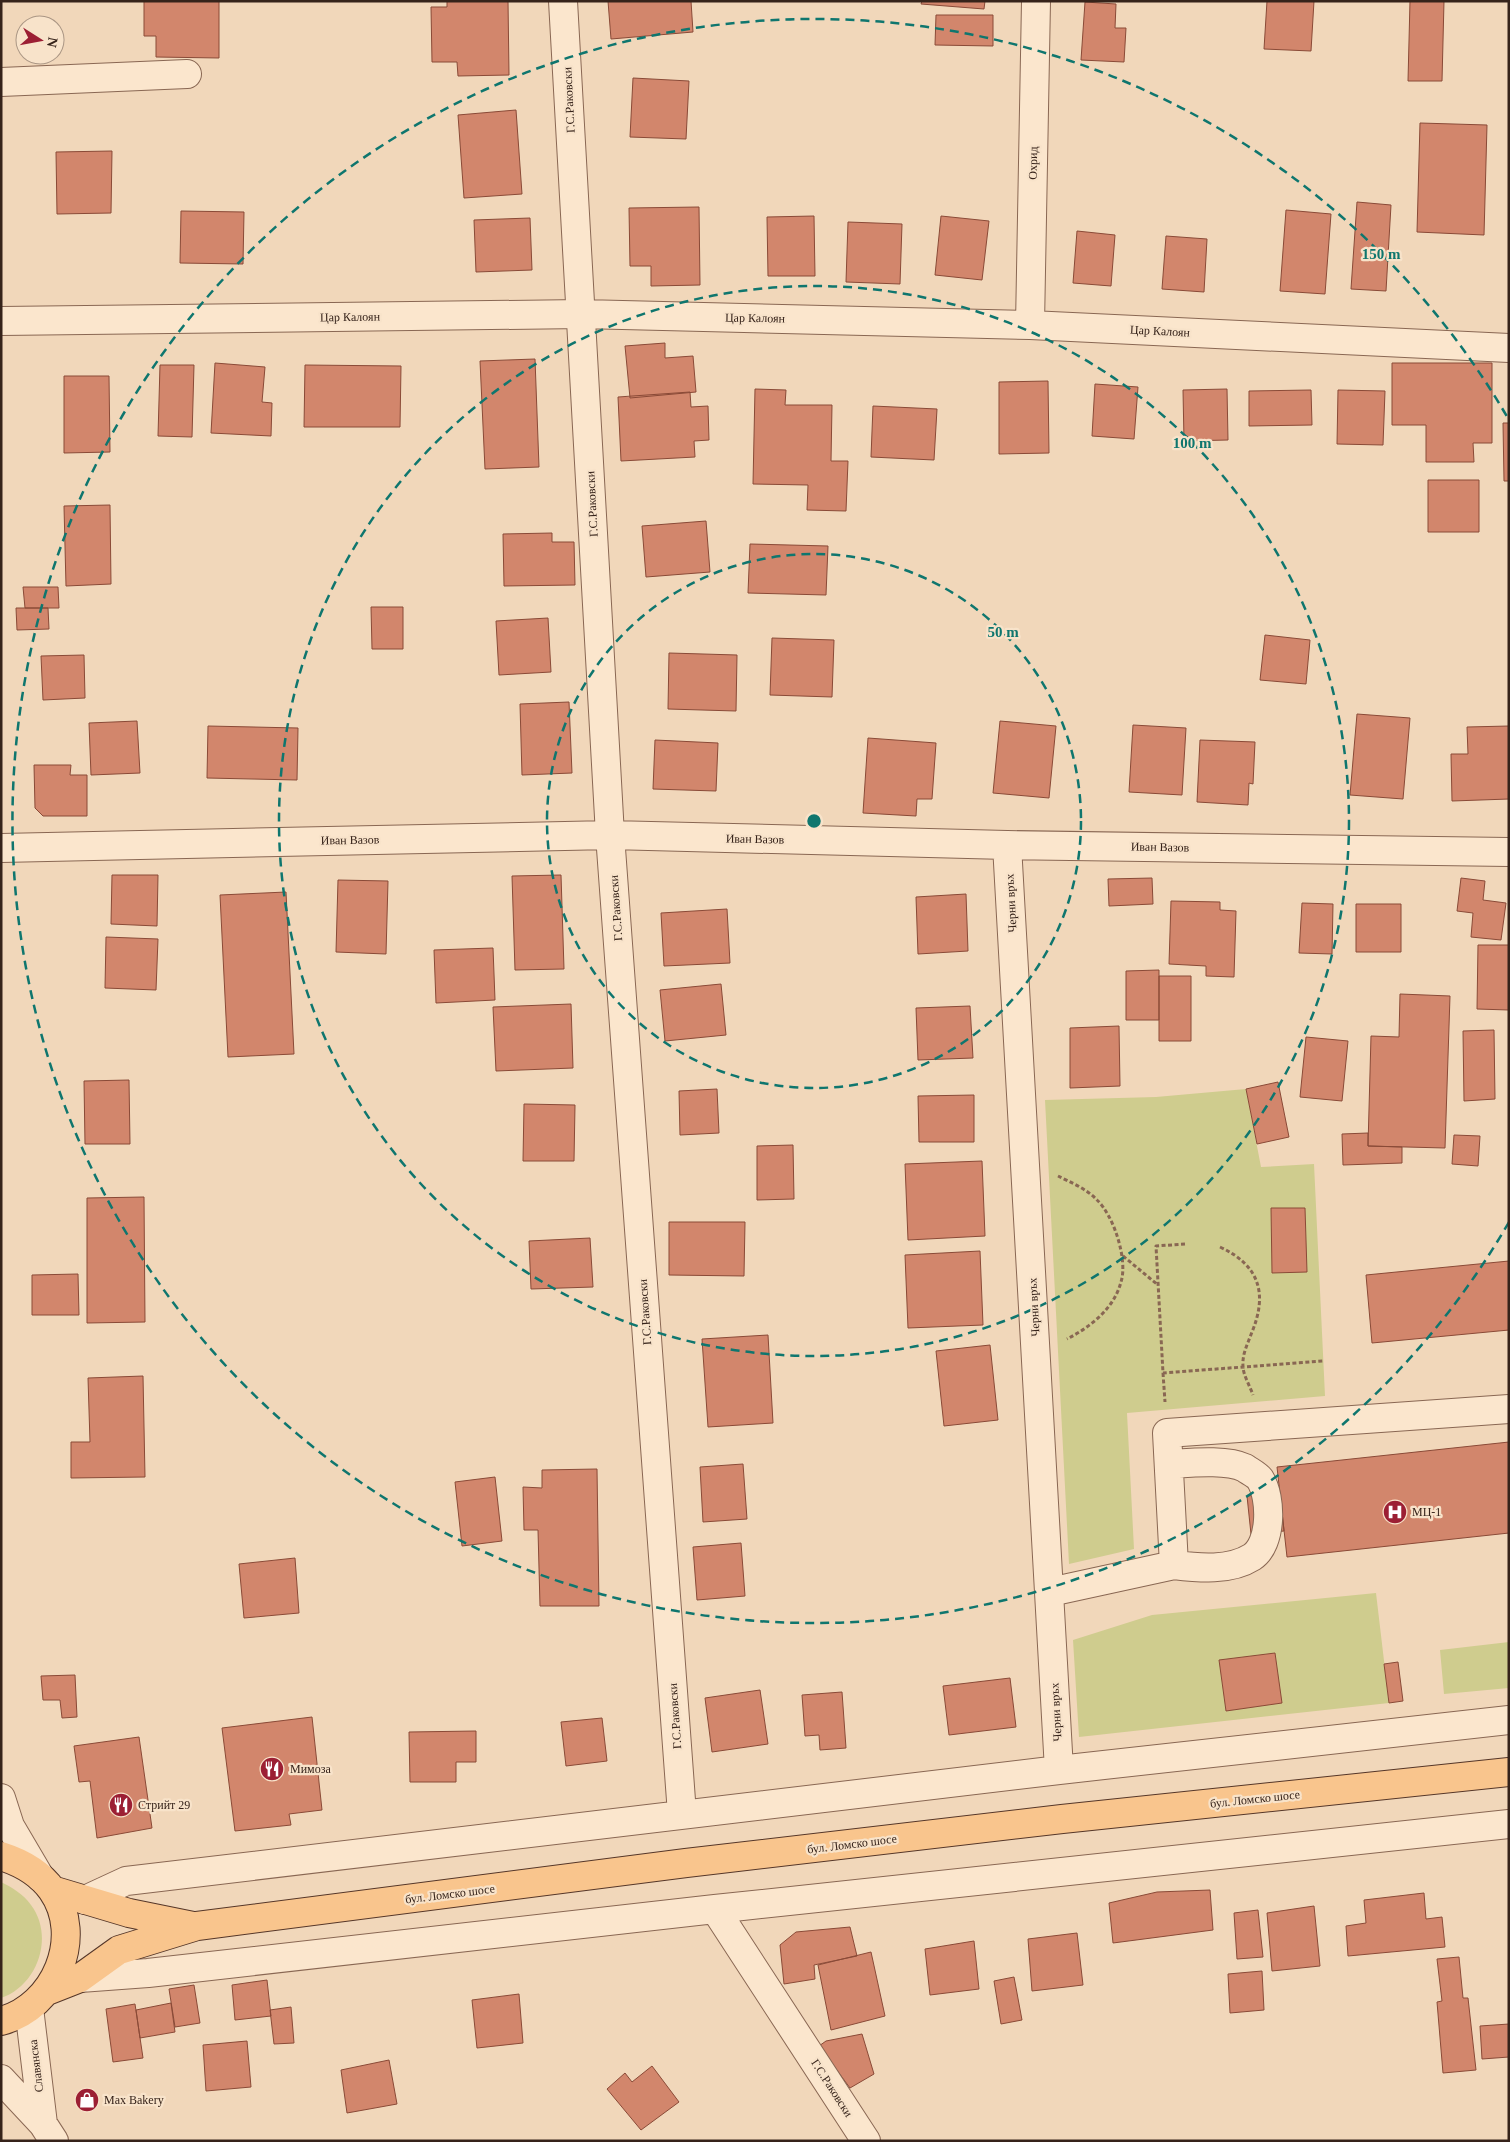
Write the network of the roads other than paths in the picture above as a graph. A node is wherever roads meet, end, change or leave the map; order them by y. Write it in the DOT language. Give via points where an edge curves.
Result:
graph roads {
  1 [pos="564,1"];
  2 [pos="1036,1"];
  3 [pos="187,74"];
  4 [pos="1,82"];
  5 [pos="582,314"];
  6 [pos="1,321"];
  7 [pos="1030,325"];
  8 [pos="1509,348"];
  9 [pos="610,835"];
  10 [pos="1007,845"];
  11 [pos="1,848"];
  12 [pos="1509,852"];
  13 [pos="1509,1409"];
  14 [pos="1169,1464"];
  15 [pos="1174,1565"];
  16 [pos="1050,1592"];
  17 [pos="1509,1720"];
  18 [pos="1059,1770"];
  19 [pos="1509,1772"];
  20 [pos="1,1798"];
  21 [pos="682,1814"];
  22 [pos="1509,1824"];
  23 [pos="1,1856"];
  24 [pos="46,1884"];
  25 [pos="85,1900"];
  26 [pos="715,1909"];
  27 [pos="197,1926"];
  28 [pos="80,1978"];
  29 [pos="38,1999"];
  30 [pos="1,2021"];
  31 [pos="3,2083"];
  32 [pos="48,2132"];
  33 [pos="866,2141"];
  1 -- 5 [label="street, Г.С.Раковски"];
  2 -- 7 [label="street, Охрид"];
  3 -- 4 [label="street"];
  5 -- 6 [label="street, Цар Калоян"];
  5 -- 7 [label="street, Цар Калоян"];
  5 -- 9 [label="street, Г.С.Раковски"];
  7 -- 8 [label="street, Цар Калоян"];
  9 -- 10 [label="street, Иван Вазов"];
  9 -- 11 [label="street, Иван Вазов"];
  9 -- 21 [label="street, Г.С.Раковски"];
  10 -- 12 [label="street, Иван Вазов"];
  10 -- 16 [label="street, Черни връх"];
  13 -- 14 [label="street" via="1167,1433"];
  14 -- 15 [label="street"];
  14 -- 15 [label="street" via="1243,1467 1260,1478 1265,1492 1268,1527 1265,1545 1253,1557 1233,1564 1203,1568"];
  15 -- 16 [label="street"];
  16 -- 18 [label="street, Черни връх"];
  17 -- 18 [label="street"];
  18 -- 21 [label="street"];
  19 -- 27 [label="main road, бул. Ломско шосе" via="1072,1818"];
  20 -- 24 [label="street" via="10,1826"];
  21 -- 25 [label="street" via="126,1881"];
  22 -- 26 [label="street"];
  23 -- 24 [label="main road, бул. Ломско шосе" via="27,1867"];
  24 -- 25 [label="main road, бул. Ломско шосе"];
  24 -- 29 [label="main road" via="62,1914 66,1937 59,1969"];
  25 -- 27 [label="main road, бул. Ломско шосе" via="129,1914"];
  26 -- 28 [label="street"];
  26 -- 33 [label="street, Г.С.Раковски"];
  27 -- 28 [label="main road, бул. Ломско шосе" via="119,1950"];
  28 -- 29 [label="main road, бул. Ломско шосе"];
  29 -- 30 [label="main road, бул. Ломско шосе"];
  29 -- 32 [label="street, Славянска"];
  31 -- 32 [label="street, Славянска"];
}
